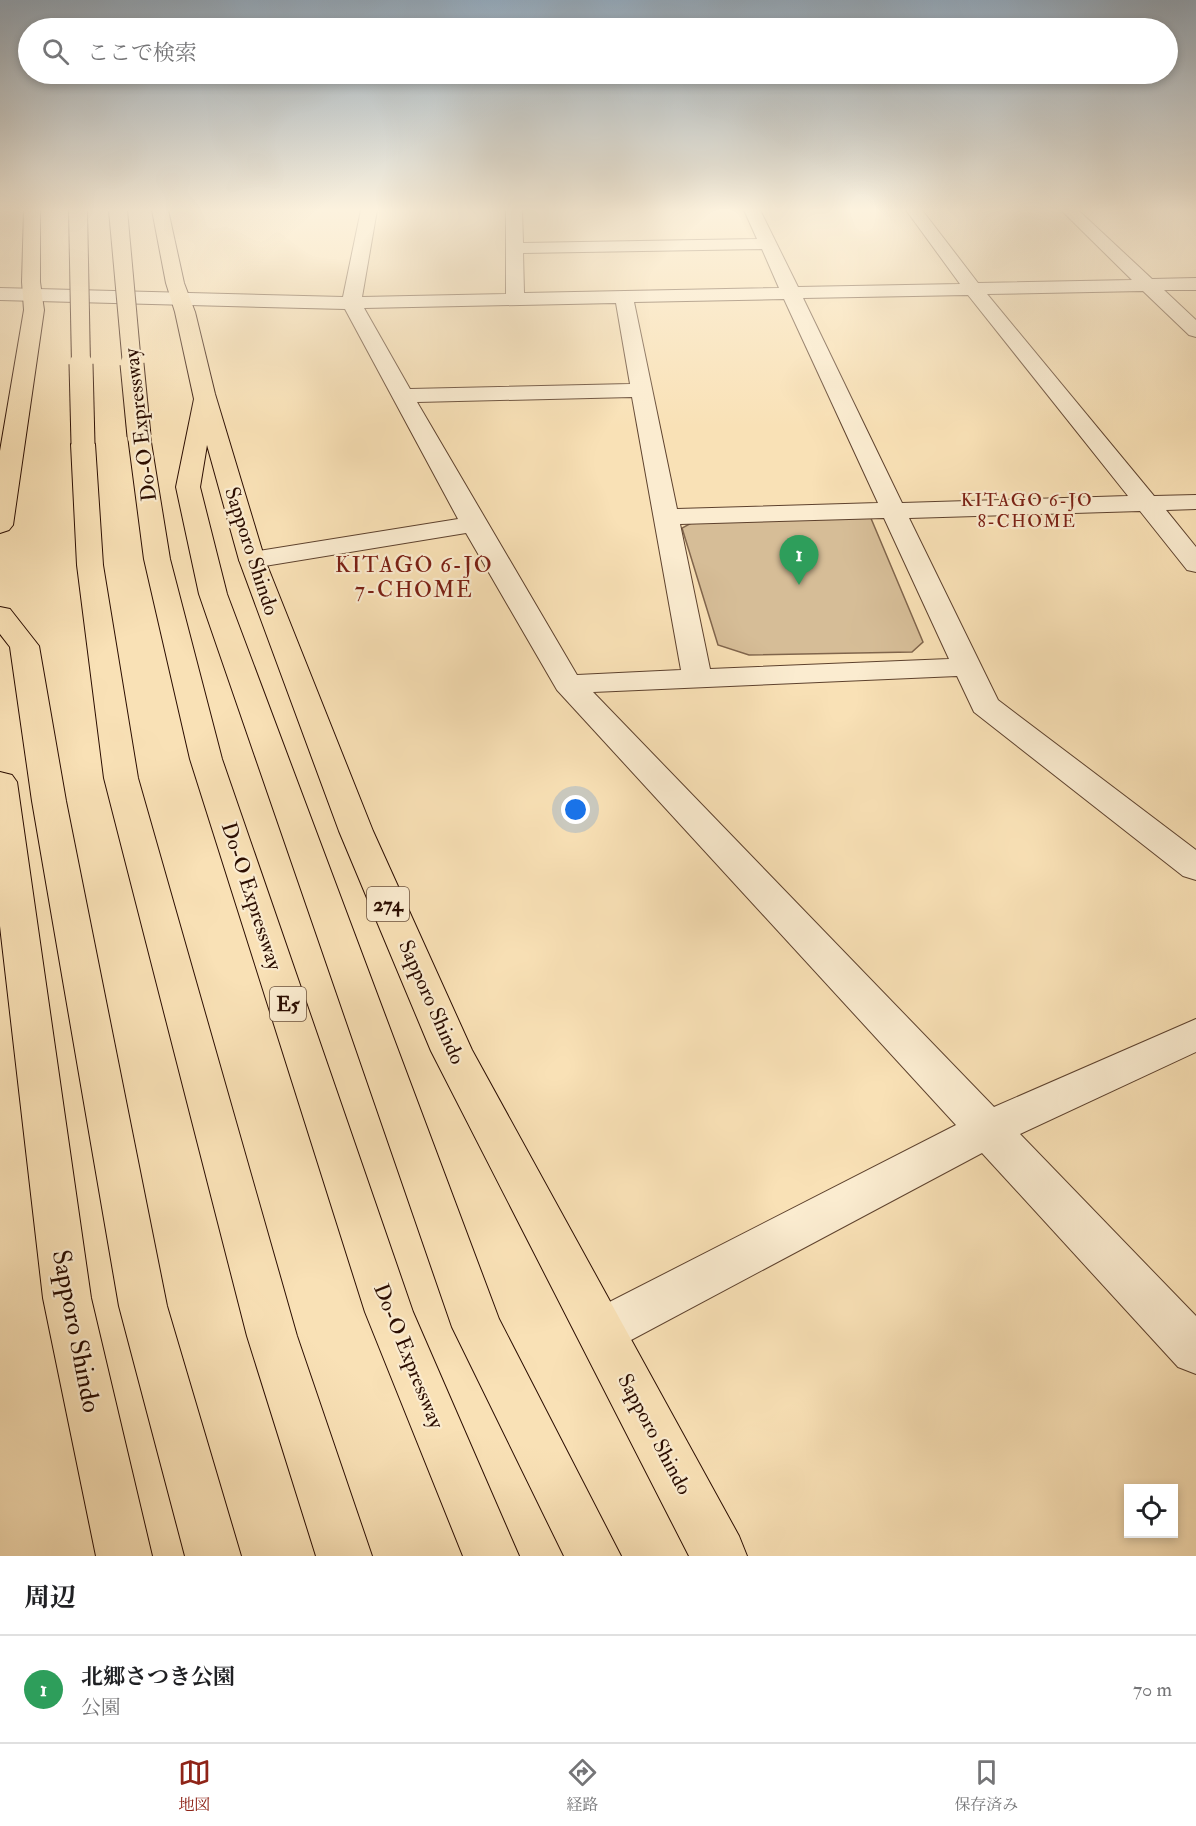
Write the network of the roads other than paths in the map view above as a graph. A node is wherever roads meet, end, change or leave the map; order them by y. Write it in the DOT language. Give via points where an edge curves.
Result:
graph roads {
  1 [pos="32,283"];
  2 [pos="80,283"];
  3 [pos="125,283"];
  4 [pos="176,283"];
  5 [pos="355,283"];
  6 [pos="515,283"];
  7 [pos="787,283"];
  8 [pos="968,283"];
  9 [pos="1145,283"];
  10 [pos="1196,284"];
  11 [pos="1148,285"];
  12 [pos="973,289"];
  13 [pos="792,293"];
  14 [pos="0,294"];
  15 [pos="32,295"];
  16 [pos="624,297"];
  17 [pos="180,299"];
  18 [pos="515,300"];
  19 [pos="351,303"];
  20 [pos="1196,331"];
  21 [pos="643,390"];
  22 [pos="204,394"];
  23 [pos="401,396"];
  24 [pos="1196,502"];
  25 [pos="1148,503"];
  26 [pos="894,510"];
  27 [pos="665,517"];
  28 [pos="474,524"];
  29 [pos="0,525"];
  30 [pos="252,560"];
  31 [pos="1196,564"];
  32 [pos="0,615"];
  33 [pos="968,667"];
  34 [pos="697,677"];
  35 [pos="568,684"];
  36 [pos="0,782"];
  37 [pos="1196,868"];
  38 [pos="1196,1034"];
  39 [pos="988,1129"];
  40 [pos="601,1331"];
  41 [pos="1196,1351"];
  42 [pos="124,1556"];
  43 [pos="213,1556"];
  44 [pos="344,1556"];
  45 [pos="491,1556"];
  46 [pos="593,1556"];
  47 [pos="719,1556"];
  1 -- 15 [label="highway"];
  2 -- 44 [label="highway, bridge" via="90,565 121,778 272,1336"];
  3 -- 45 [label="highway, Do-O Expressway / E5, bridge" via="139,436 157,559 207,759 389,1312"];
  4 -- 17 [label="highway, Sapporo Shindo / 274"];
  5 -- 19 [label="street"];
  6 -- 18 [label="street"];
  7 -- 13 [label="street"];
  8 -- 12 [label="street"];
  9 -- 11 [label="street"];
  10 -- 11 [label="street"];
  11 -- 12 [label="street"];
  11 -- 20 [label="street"];
  12 -- 13 [label="street"];
  12 -- 25 [label="street"];
  13 -- 16 [label="street"];
  13 -- 26 [label="street"];
  14 -- 15 [label="street"];
  15 -- 17 [label="street"];
  15 -- 29 [label="highway" via="34,310"];
  16 -- 18 [label="street"];
  16 -- 21 [label="street"];
  17 -- 19 [label="street"];
  17 -- 22 [label="highway, Sapporo Shindo / 274"];
  18 -- 19 [label="street"];
  19 -- 23 [label="street"];
  21 -- 23 [label="street"];
  21 -- 27 [label="street"];
  22 -- 30 [label="highway, Sapporo Shindo / 274"];
  22 -- 46 [label="highway" via="188,487 213,594 477,1327"];
  23 -- 28 [label="street"];
  24 -- 25 [label="street"];
  25 -- 26 [label="street"];
  25 -- 31 [label="street"];
  26 -- 27 [label="street"];
  26 -- 33 [label="street"];
  27 -- 34 [label="street"];
  28 -- 30 [label="street"];
  28 -- 35 [label="street"];
  30 -- 40 [label="highway, Sapporo Shindo / 274" via="356,831 452,1051"];
  32 -- 43 [label="highway" via="24,646 143,1306"];
  33 -- 34 [label="street"];
  33 -- 37 [label="street" via="985,705"];
  34 -- 35 [label="street"];
  35 -- 39 [label="street"];
  36 -- 42 [label="highway, Sapporo Shindo" via="66,1298"];
  38 -- 39 [label="street"];
  39 -- 40 [label="street"];
  39 -- 41 [label="street"];
  40 -- 47 [label="highway, Sapporo Shindo / 274"];
}
